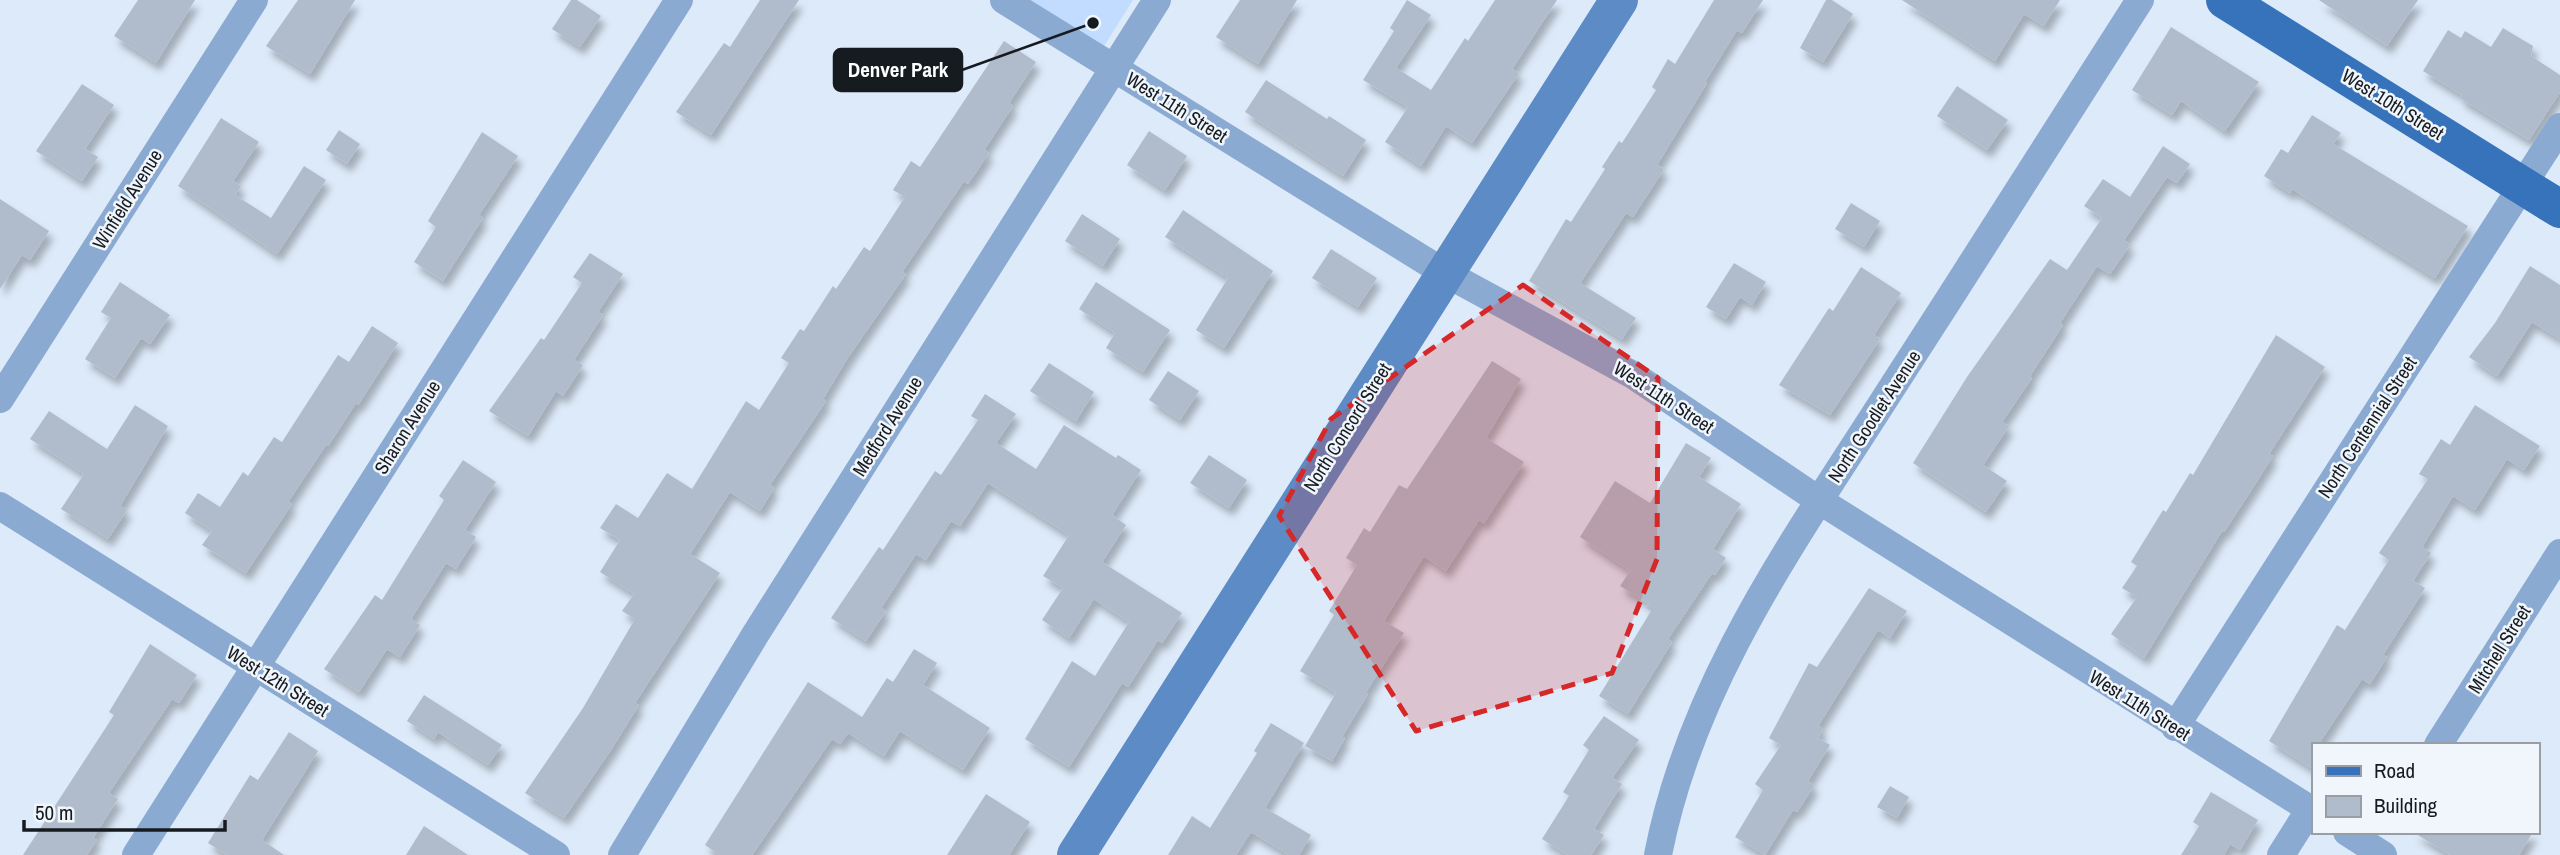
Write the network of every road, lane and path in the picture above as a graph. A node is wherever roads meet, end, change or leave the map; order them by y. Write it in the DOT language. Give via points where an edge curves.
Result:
graph roads {
  1 [pos="254,0"];
  2 [pos="679,0"];
  3 [pos="1003,0"];
  4 [pos="1157,0"];
  5 [pos="1619,0"];
  6 [pos="2140,0"];
  7 [pos="2225,0"];
  8 [pos="1114,68"];
  9 [pos="2560,127"];
  10 [pos="2523,185"];
  11 [pos="2560,209"];
  12 [pos="1445,273"];
  13 [pos="0,399"];
  14 [pos="1820,501"];
  15 [pos="0,506"];
  16 [pos="2560,553"];
  17 [pos="256,667"];
  18 [pos="2175,727"];
  19 [pos="2439,743"];
  20 [pos="2311,810"];
  21 [pos="2352,834"];
  22 [pos="2379,845"];
  23 [pos="136,855"];
  24 [pos="556,855"];
  25 [pos="622,855"];
  26 [pos="1076,855"];
  27 [pos="1658,855"];
  28 [pos="2281,855"];
  1 -- 13 [label="street, Winfield Avenue"];
  2 -- 17 [label="street, Sharon Avenue"];
  3 -- 8 [label="street, West 11th Street"];
  4 -- 8 [label="street, Medford Avenue"];
  5 -- 12 [label="main road, North Concord Street"];
  6 -- 14 [label="street, North Goodlet Avenue"];
  7 -- 10 [label="main road, West 10th Street"];
  8 -- 12 [label="street, West 11th Street"];
  8 -- 25 [label="street, Medford Avenue" via="755,635"];
  9 -- 10 [label="street, North Centennial Street"];
  10 -- 11 [label="main road, West 10th Street"];
  10 -- 18 [label="street, North Centennial Street"];
  12 -- 14 [label="street, West 11th Street" via="1633,375"];
  12 -- 26 [label="main road, North Concord Street"];
  14 -- 18 [label="street, West 11th Street"];
  14 -- 27 [label="street, North Goodlet Avenue" via="1707,695 1677,777"];
  15 -- 17 [label="street, West 12th Street"];
  16 -- 19 [label="street, Mitchell Street"];
  17 -- 23 [label="street, Sharon Avenue"];
  17 -- 24 [label="street, West 12th Street"];
  18 -- 20 [label="street, West 11th Street"];
  20 -- 28 [label="street"];
  21 -- 22 [label="street"];
}
